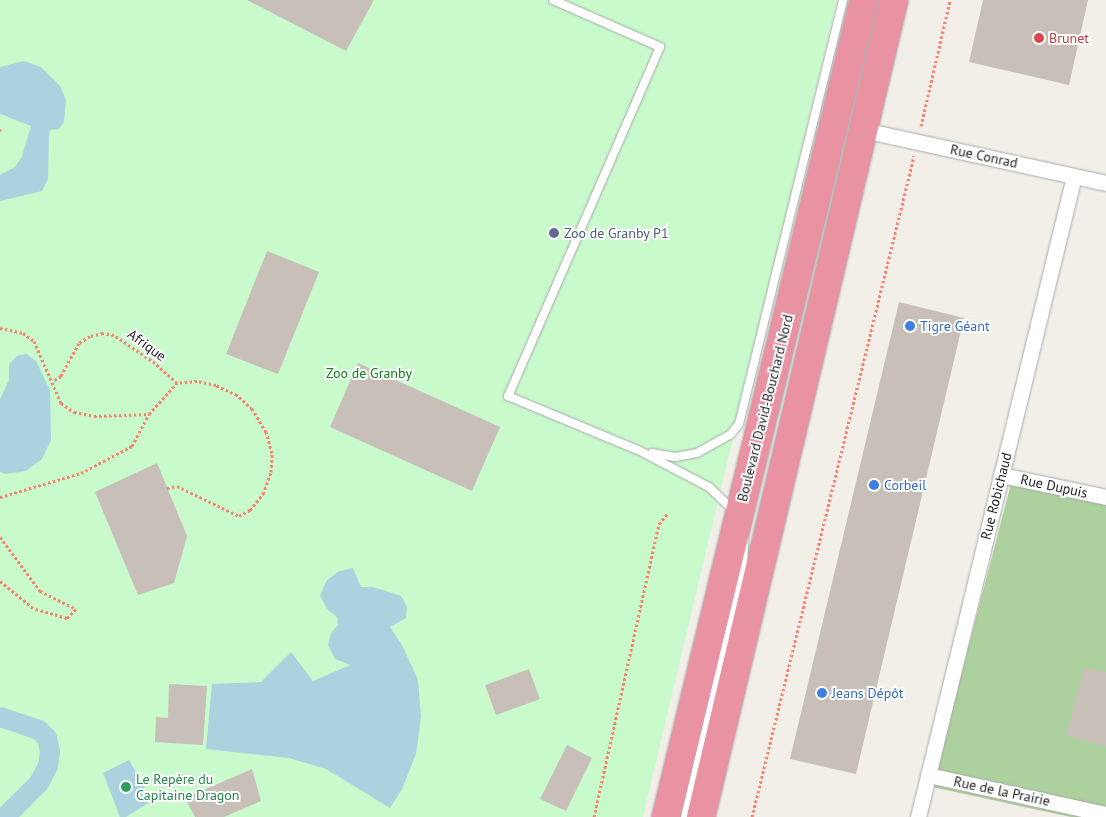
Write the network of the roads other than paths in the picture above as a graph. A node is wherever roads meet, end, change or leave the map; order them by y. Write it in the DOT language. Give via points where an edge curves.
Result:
graph roads {
  1 [pos="553,0"];
  2 [pos="843,0"];
  3 [pos="864,0"];
  4 [pos="894,0"];
  5 [pos="863,130"];
  6 [pos="1074,176"];
  7 [pos="1106,182"];
  8 [pos="640,451"];
  9 [pos="1001,475"];
  10 [pos="1106,497"];
  11 [pos="738,519"];
  12 [pos="928,775"];
  13 [pos="1106,814"];
  14 [pos="666,817"];
  15 [pos="685,817"];
  16 [pos="700,817"];
  17 [pos="918,817"];
  1 -- 8 [label="lane" via="660,47 508,396"];
  2 -- 8 [label="lane" via="739,424 730,435 697,453 675,457"];
  3 -- 11 [label="highway, Boulevard David-Bouchard Nord"];
  4 -- 5 [label="highway"];
  5 -- 6 [label="street, Rue Conrad"];
  5 -- 16 [label="highway"];
  6 -- 7 [label="street, Rue Conrad"];
  6 -- 9 [label="street, Rue Robichaud"];
  8 -- 11 [label="lane" via="716,492"];
  9 -- 10 [label="street, Rue Dupuis"];
  9 -- 12 [label="street, Rue Robichaud"];
  11 -- 14 [label="highway, Boulevard David-Bouchard Nord"];
  11 -- 15 [label="lane" via="746,549 743,571"];
  12 -- 13 [label="street, Rue de la Prairie"];
  12 -- 17 [label="street, Rue Robichaud"];
}
